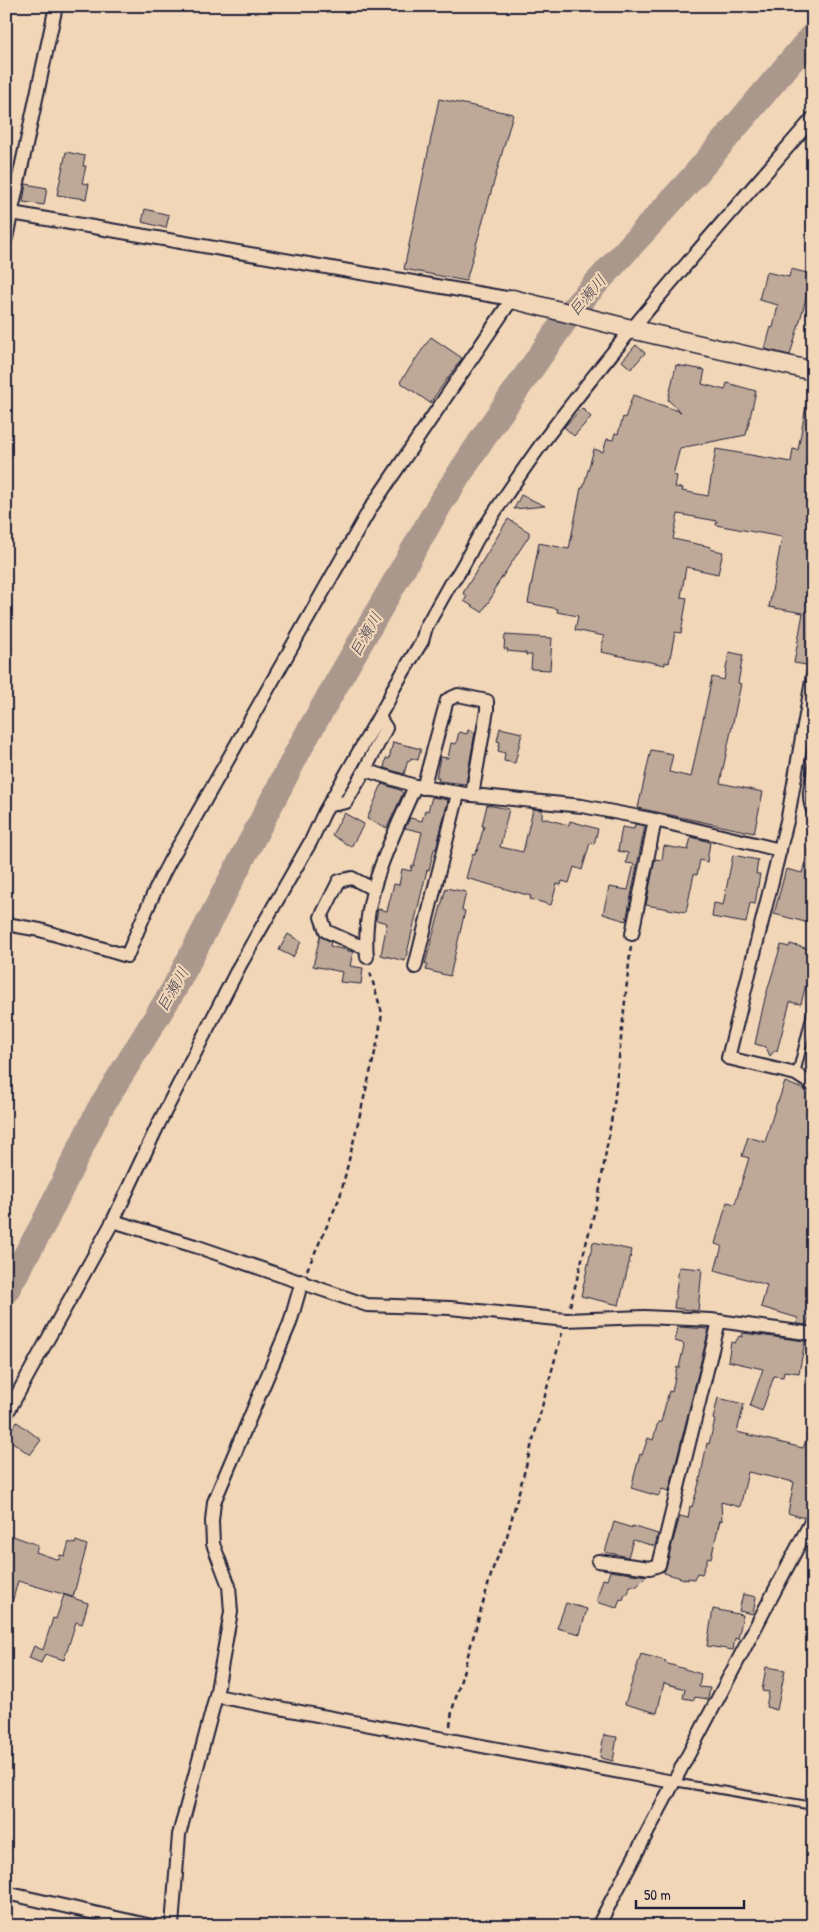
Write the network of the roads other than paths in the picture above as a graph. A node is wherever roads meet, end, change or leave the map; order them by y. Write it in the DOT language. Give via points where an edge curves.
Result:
graph roads {
  1 [pos="56,6"];
  2 [pos="813,118"];
  3 [pos="9,212"];
  4 [pos="6,238"];
  5 [pos="512,300"];
  6 [pos="631,329"];
  7 [pos="813,371"];
  8 [pos="813,675"];
  9 [pos="379,717"];
  10 [pos="813,761"];
  11 [pos="365,770"];
  12 [pos="812,772"];
  13 [pos="419,787"];
  14 [pos="810,789"];
  15 [pos="458,794"];
  16 [pos="472,795"];
  17 [pos="329,805"];
  18 [pos="813,815"];
  19 [pos="655,820"];
  20 [pos="780,850"];
  21 [pos="373,889"];
  22 [pos="6,924"];
  23 [pos="632,934"];
  24 [pos="415,967"];
  25 [pos="813,1005"];
  26 [pos="796,1074"];
  27 [pos="813,1085"];
  28 [pos="113,1221"];
  29 [pos="302,1281"];
  30 [pos="719,1321"];
  31 [pos="813,1334"];
  32 [pos="6,1415"];
  33 [pos="813,1518"];
  34 [pos="598,1560"];
  35 [pos="216,1696"];
  36 [pos="674,1782"];
  37 [pos="813,1806"];
  38 [pos="6,1893"];
  39 [pos="152,1926"];
  40 [pos="172,1926"];
  41 [pos="598,1926"];
  1 -- 3 [label="street"];
  2 -- 6 [label="street"];
  3 -- 4 [label="street"];
  3 -- 5 [label="street"];
  5 -- 6 [label="street"];
  5 -- 22 [label="street" via="370,509 174,852 127,956 40,930"];
  6 -- 7 [label="street"];
  6 -- 9 [label="street" via="547,436 479,536"];
  8 -- 20 [label="street"];
  9 -- 11 [label="street" via="386,728"];
  9 -- 17 [label="street"];
  10 -- 12 [label="lane"];
  11 -- 13 [label="street"];
  11 -- 17 [label="street" via="346,802"];
  12 -- 14 [label="lane"];
  13 -- 15 [label="street"];
  13 -- 16 [label="street" via="447,700 458,695 487,701"];
  13 -- 21 [label="street" via="384,858"];
  14 -- 18 [label="lane" via="806,798"];
  15 -- 16 [label="street"];
  15 -- 24 [label="street"];
  16 -- 19 [label="street" via="582,806"];
  17 -- 28 [label="street" via="240,965"];
  19 -- 20 [label="street"];
  19 -- 23 [label="street"];
  20 -- 26 [label="street" via="728,1058"];
  21 -- 21 [label="street" via="366,936 367,952 326,931 321,917 339,881 352,878"];
  25 -- 26 [label="lane"];
  26 -- 27 [label="street"];
  28 -- 29 [label="street"];
  28 -- 32 [label="street"];
  29 -- 30 [label="street" via="367,1305 450,1308 566,1320 644,1317"];
  29 -- 35 [label="street" via="290,1322 214,1502 212,1544 229,1586 231,1612"];
  30 -- 31 [label="street"];
  30 -- 34 [label="street" via="659,1565 650,1568"];
  33 -- 36 [label="street"];
  35 -- 36 [label="street"];
  35 -- 40 [label="street" via="178,1835"];
  36 -- 37 [label="lane"];
  36 -- 41 [label="street"];
  38 -- 39 [label="street"];
}
